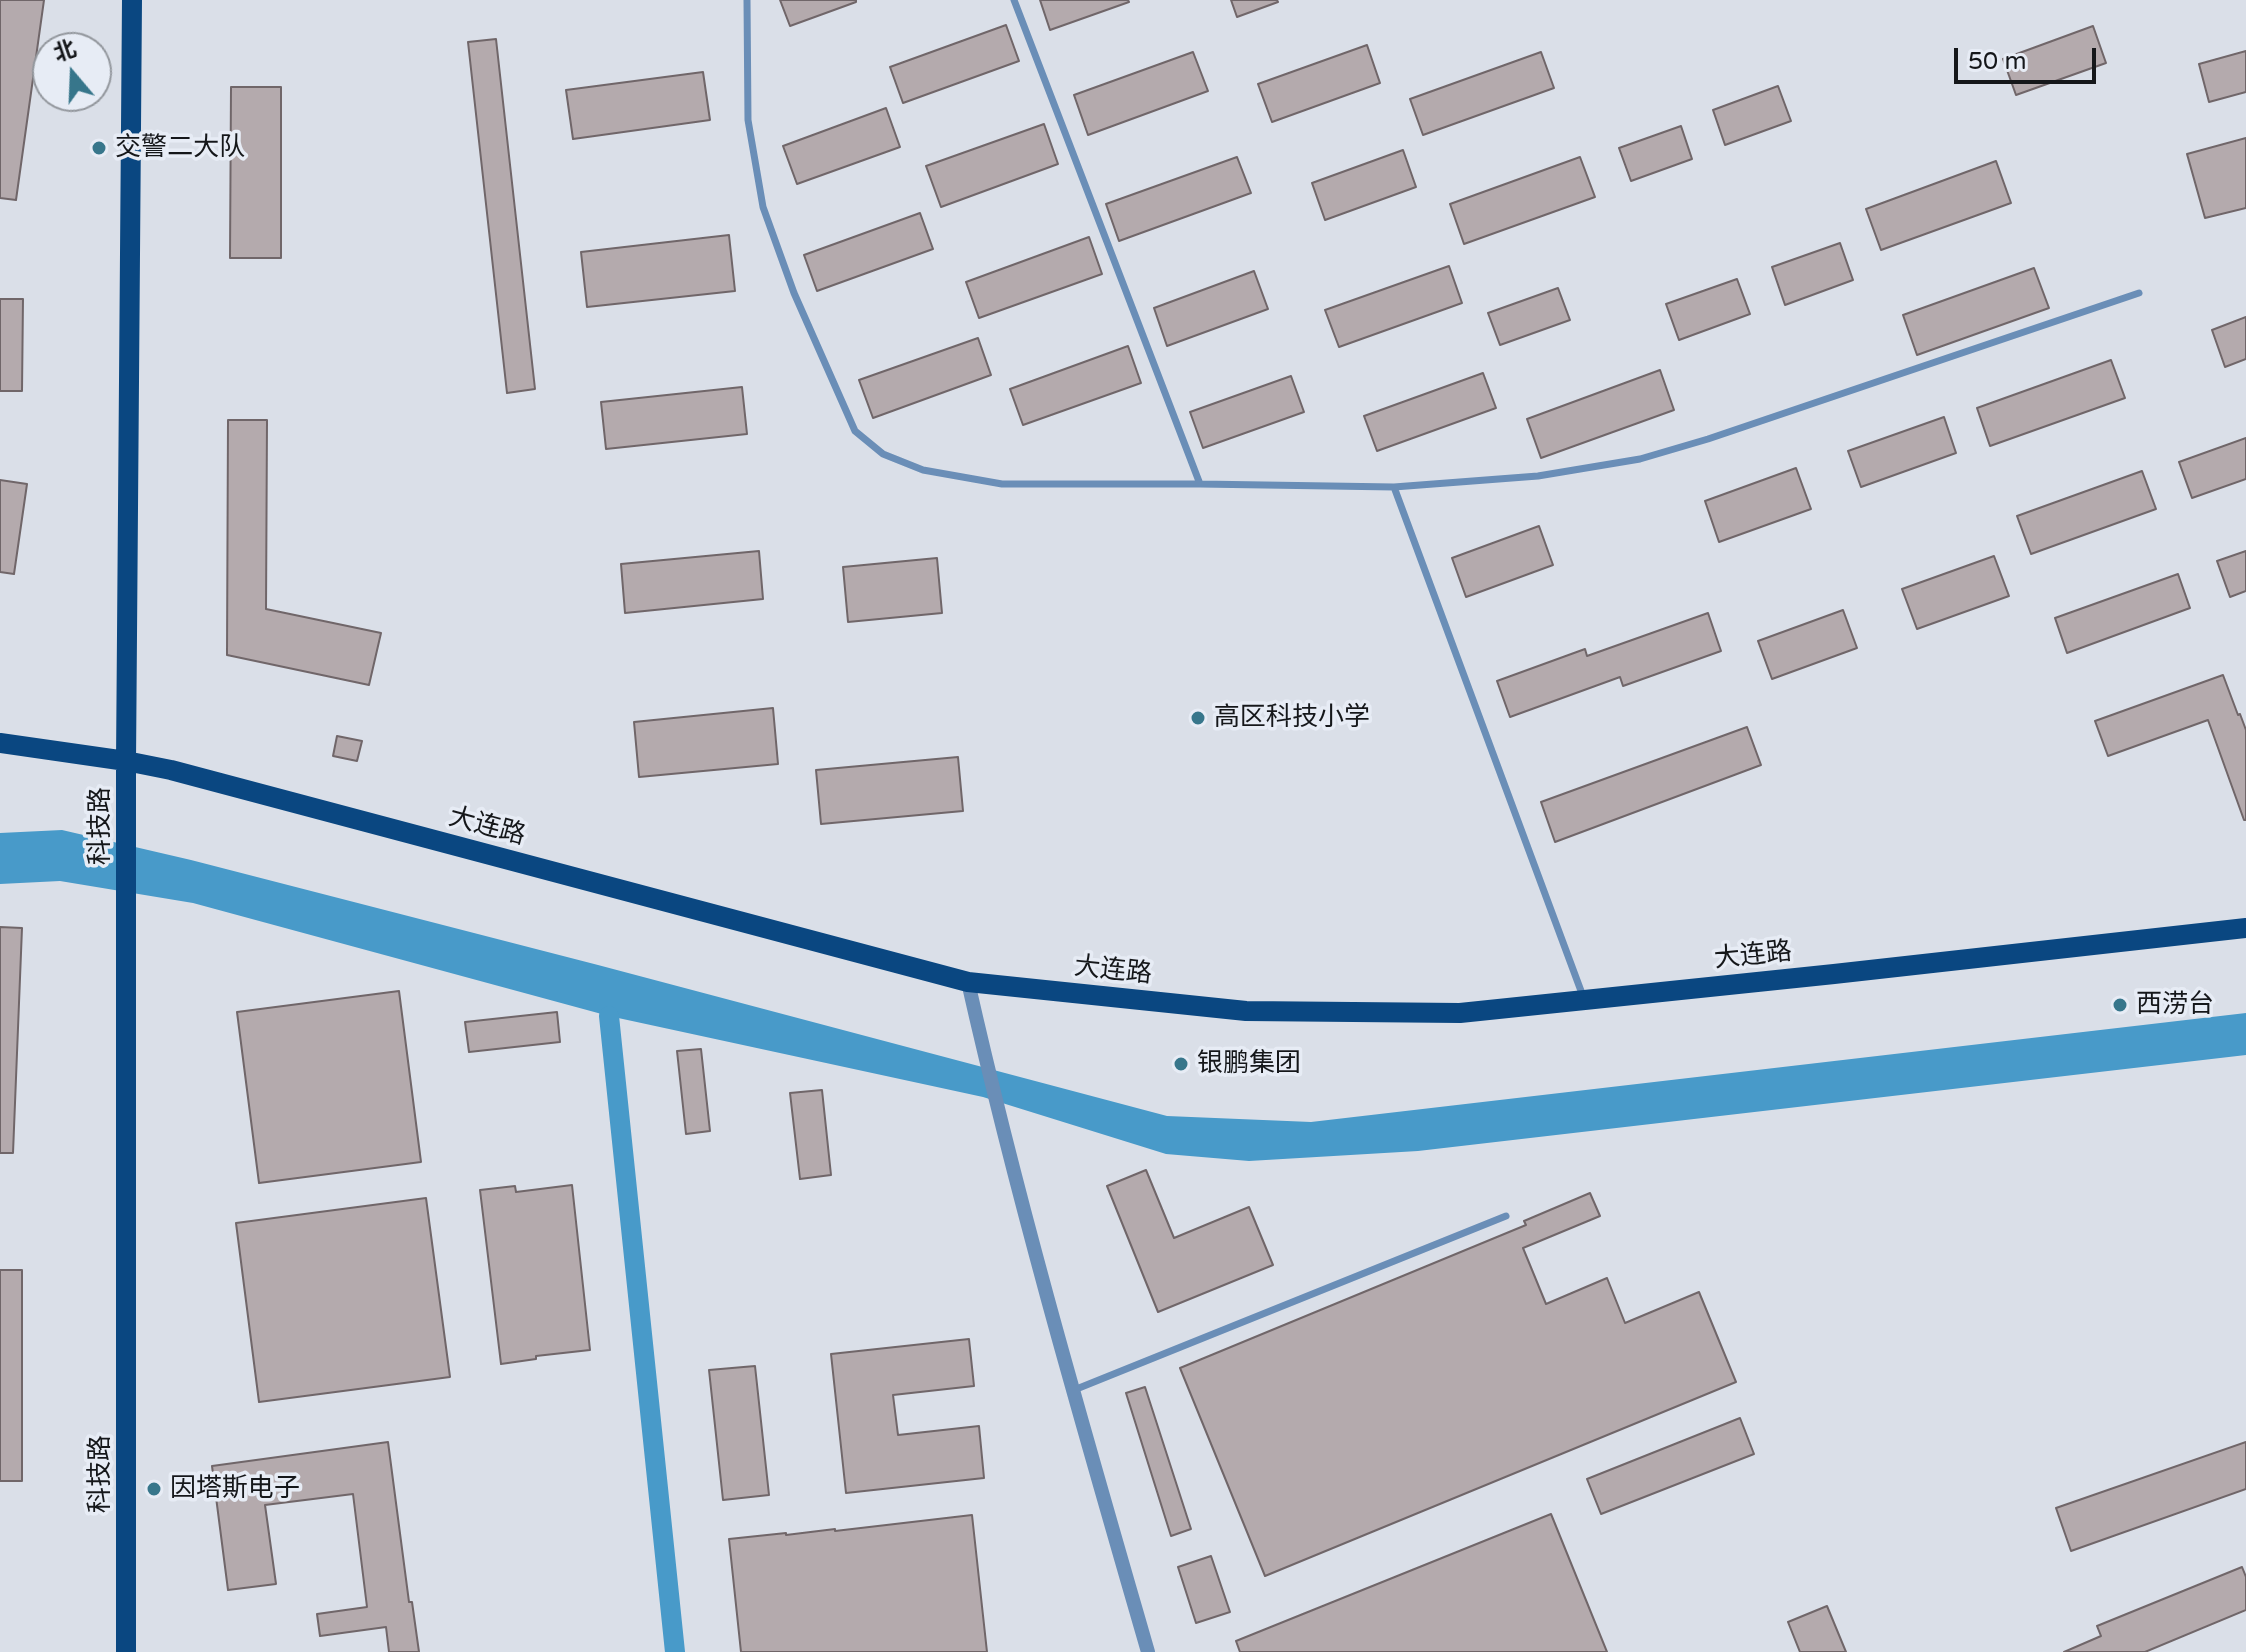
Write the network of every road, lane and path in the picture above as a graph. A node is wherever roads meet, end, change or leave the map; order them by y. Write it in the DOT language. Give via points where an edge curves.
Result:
graph roads {
  1 [pos="132,0"];
  2 [pos="747,0"];
  3 [pos="1014,0"];
  4 [pos="2139,293"];
  5 [pos="1200,484"];
  6 [pos="1394,487"];
  7 [pos="0,743"];
  8 [pos="126,761"];
  9 [pos="2246,928"];
  10 [pos="968,982"];
  11 [pos="1584,1000"];
  12 [pos="1506,1216"];
  13 [pos="1072,1391"];
  14 [pos="126,1652"];
  15 [pos="1148,1652"];
  1 -- 8 [label="main road, 科技路"];
  2 -- 5 [label="lane" via="748,120 763,207 855,431 883,454 923,470 1002,484"];
  3 -- 5 [label="lane"];
  4 -- 6 [label="lane" via="1640,459 1538,476"];
  5 -- 6 [label="lane"];
  6 -- 11 [label="lane"];
  7 -- 8 [label="main road, 大连路"];
  8 -- 10 [label="main road, 大连路"];
  8 -- 14 [label="main road, 科技路"];
  9 -- 11 [label="main road, 大连路"];
  10 -- 11 [label="main road, 大连路" via="1246,1011 1460,1013"];
  10 -- 13 [label="street"];
  12 -- 13 [label="lane"];
  13 -- 15 [label="street"];
}
